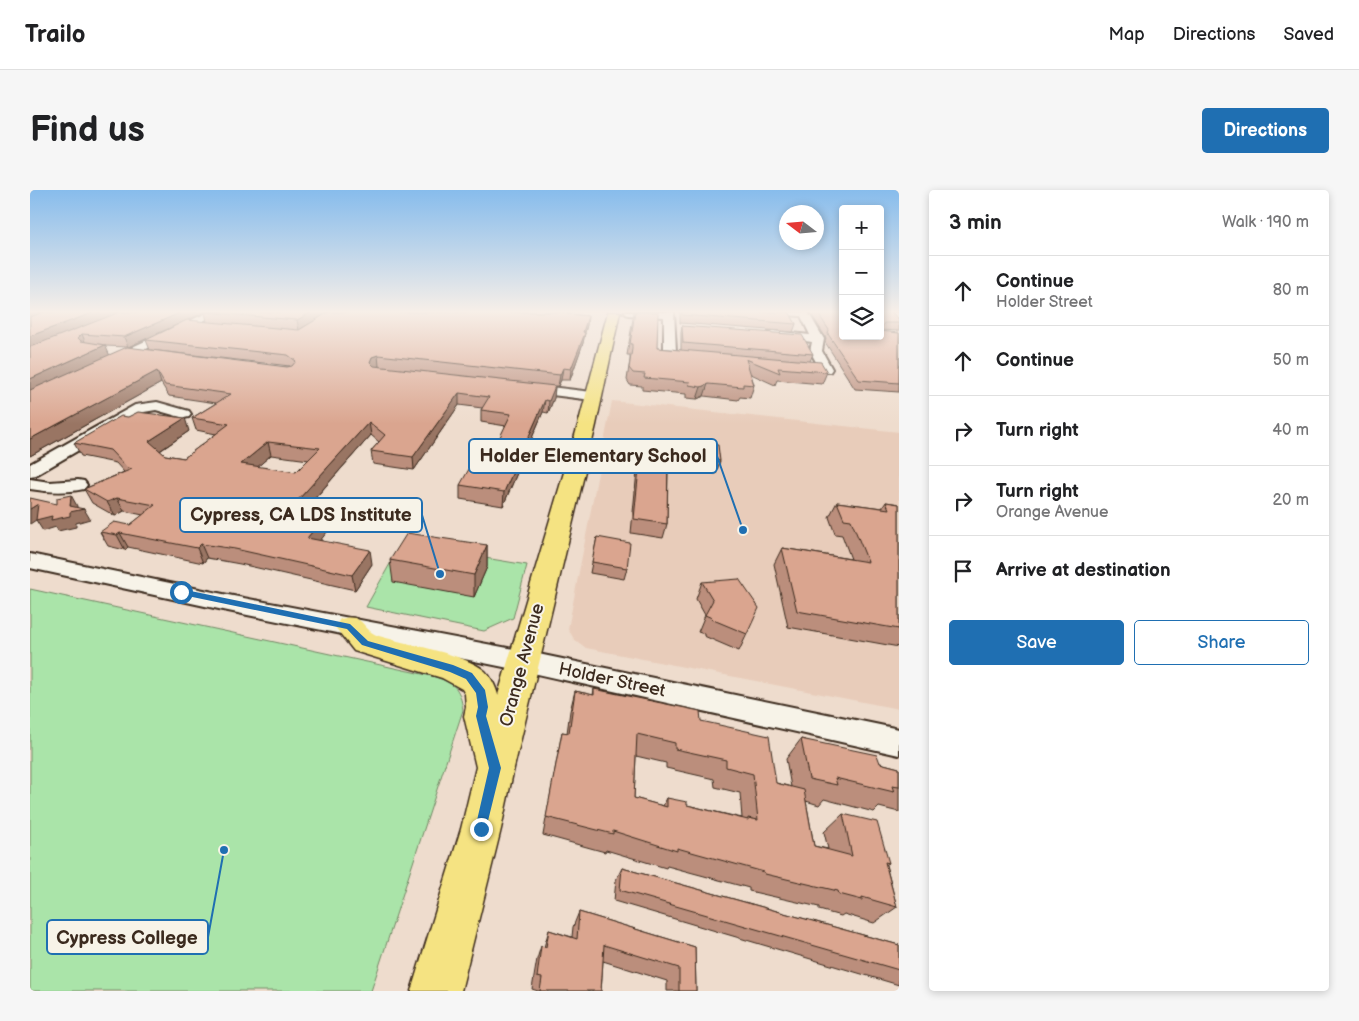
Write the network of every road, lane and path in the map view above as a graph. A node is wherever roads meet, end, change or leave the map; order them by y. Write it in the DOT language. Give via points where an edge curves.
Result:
graph roads {
  1 [pos="136,349"];
  2 [pos="604,349"];
  3 [pos="671,349"];
  4 [pos="816,349"];
  5 [pos="108,350"];
  6 [pos="128,353"];
  7 [pos="147,356"];
  8 [pos="709,359"];
  9 [pos="102,366"];
  10 [pos="821,369"];
  11 [pos="514,387"];
  12 [pos="592,396"];
  13 [pos="184,414"];
  14 [pos="30,471"];
  15 [pos="30,484"];
  16 [pos="78,485"];
  17 [pos="30,561"];
  18 [pos="350,627"];
  19 [pos="524,660"];
  20 [pos="899,742"];
  21 [pos="495,768"];
  22 [pos="436,991"];
  1 -- 6 [label="street"];
  2 -- 12 [label="main road, Orange Avenue"];
  3 -- 8 [label="street" via="670,356"];
  4 -- 10 [label="street"];
  5 -- 6 [label="street"];
  6 -- 7 [label="street"];
  6 -- 9 [label="street"];
  11 -- 12 [label="street"];
  12 -- 19 [label="main road, Orange Avenue"];
  13 -- 14 [label="street" via="157,406 140,408"];
  15 -- 16 [label="street" via="50,487"];
  17 -- 18 [label="street, Holder Street"];
  18 -- 19 [label="street, Holder Street"];
  18 -- 21 [label="main road" via="365,643 453,669 473,680 481,692 481,716"];
  19 -- 20 [label="street, Holder Street"];
  19 -- 21 [label="main road, Orange Avenue"];
  21 -- 22 [label="main road, Orange Avenue"];
}
